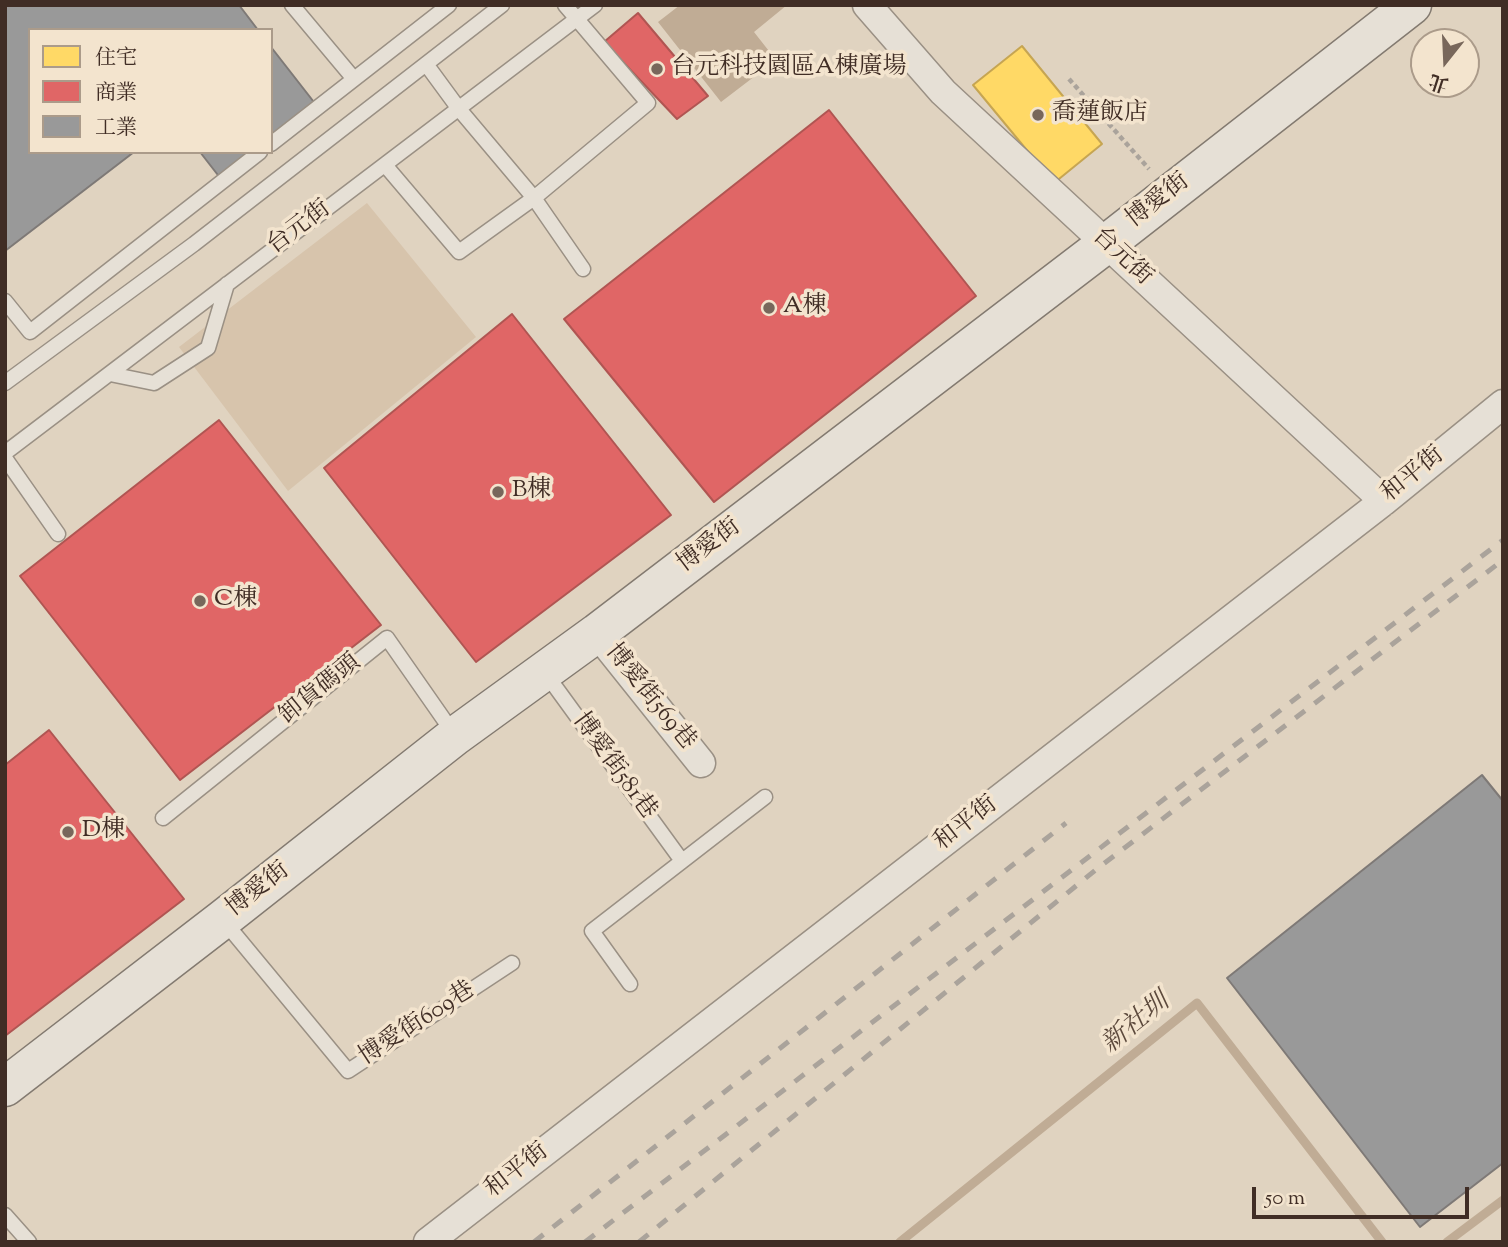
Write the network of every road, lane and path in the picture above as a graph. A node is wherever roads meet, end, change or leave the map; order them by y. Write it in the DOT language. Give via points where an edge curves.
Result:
graph roads {
  1 [pos="292,5"];
  2 [pos="449,5"];
  3 [pos="502,5"];
  4 [pos="565,5"];
  5 [pos="595,5"];
  6 [pos="867,5"];
  7 [pos="1412,5"];
  8 [pos="577,19"];
  9 [pos="426,64"];
  10 [pos="354,79"];
  11 [pos="1069,79"];
  12 [pos="459,108"];
  13 [pos="273,142"];
  14 [pos="257,154"];
  15 [pos="385,165"];
  16 [pos="1170,194"];
  17 [pos="534,198"];
  18 [pos="1106,244"];
  19 [pos="583,269"];
  20 [pos="227,284"];
  21 [pos="5,301"];
  22 [pos="110,374"];
  23 [pos="5,383"];
  24 [pos="1503,404"];
  25 [pos="5,456"];
  26 [pos="1384,501"];
  27 [pos="58,534"];
  28 [pos="597,633"];
  29 [pos="545,673"];
  30 [pos="455,736"];
  31 [pos="701,763"];
  32 [pos="765,797"];
  33 [pos="163,818"];
  34 [pos="682,861"];
  35 [pos="223,919"];
  36 [pos="512,963"];
  37 [pos="630,984"];
  38 [pos="5,1087"];
  39 [pos="5,1215"];
  40 [pos="27,1241"];
  41 [pos="428,1242"];
  1 -- 10 [label="lane"];
  2 -- 10 [label="lane"];
  3 -- 9 [label="lane"];
  4 -- 8 [label="lane"];
  5 -- 8 [label="lane, 台元街"];
  6 -- 18 [label="street, 台元街" via="943,92"];
  7 -- 16 [label="street, 博愛街"];
  8 -- 12 [label="lane, 台元街"];
  8 -- 17 [label="lane" via="648,103"];
  9 -- 12 [label="lane"];
  9 -- 23 [label="lane"];
  10 -- 13 [label="lane"];
  11 -- 16 [label="path"];
  12 -- 15 [label="lane, 台元街"];
  12 -- 17 [label="lane"];
  14 -- 21 [label="lane" via="30,332"];
  15 -- 17 [label="lane" via="459,252"];
  15 -- 20 [label="lane, 台元街"];
  16 -- 18 [label="street, 博愛街"];
  17 -- 19 [label="lane"];
  18 -- 26 [label="street, 台元街"];
  18 -- 28 [label="street, 博愛街"];
  20 -- 22 [label="lane, 台元街"];
  20 -- 22 [label="lane" via="208,348 154,383"];
  22 -- 25 [label="lane, 台元街"];
  24 -- 26 [label="street, 和平街"];
  25 -- 27 [label="lane"];
  26 -- 41 [label="street, 和平街"];
  28 -- 29 [label="street, 博愛街"];
  28 -- 31 [label="street, 博愛街569巷"];
  29 -- 30 [label="street, 博愛街"];
  29 -- 34 [label="lane, 博愛街581巷"];
  30 -- 33 [label="lane, 卸貨碼頭" via="387,638"];
  30 -- 35 [label="street, 博愛街"];
  32 -- 34 [label="lane"];
  34 -- 37 [label="lane" via="592,931"];
  35 -- 36 [label="lane, 博愛街609巷" via="348,1071"];
  35 -- 38 [label="street, 博愛街"];
  39 -- 40 [label="lane"];
}
